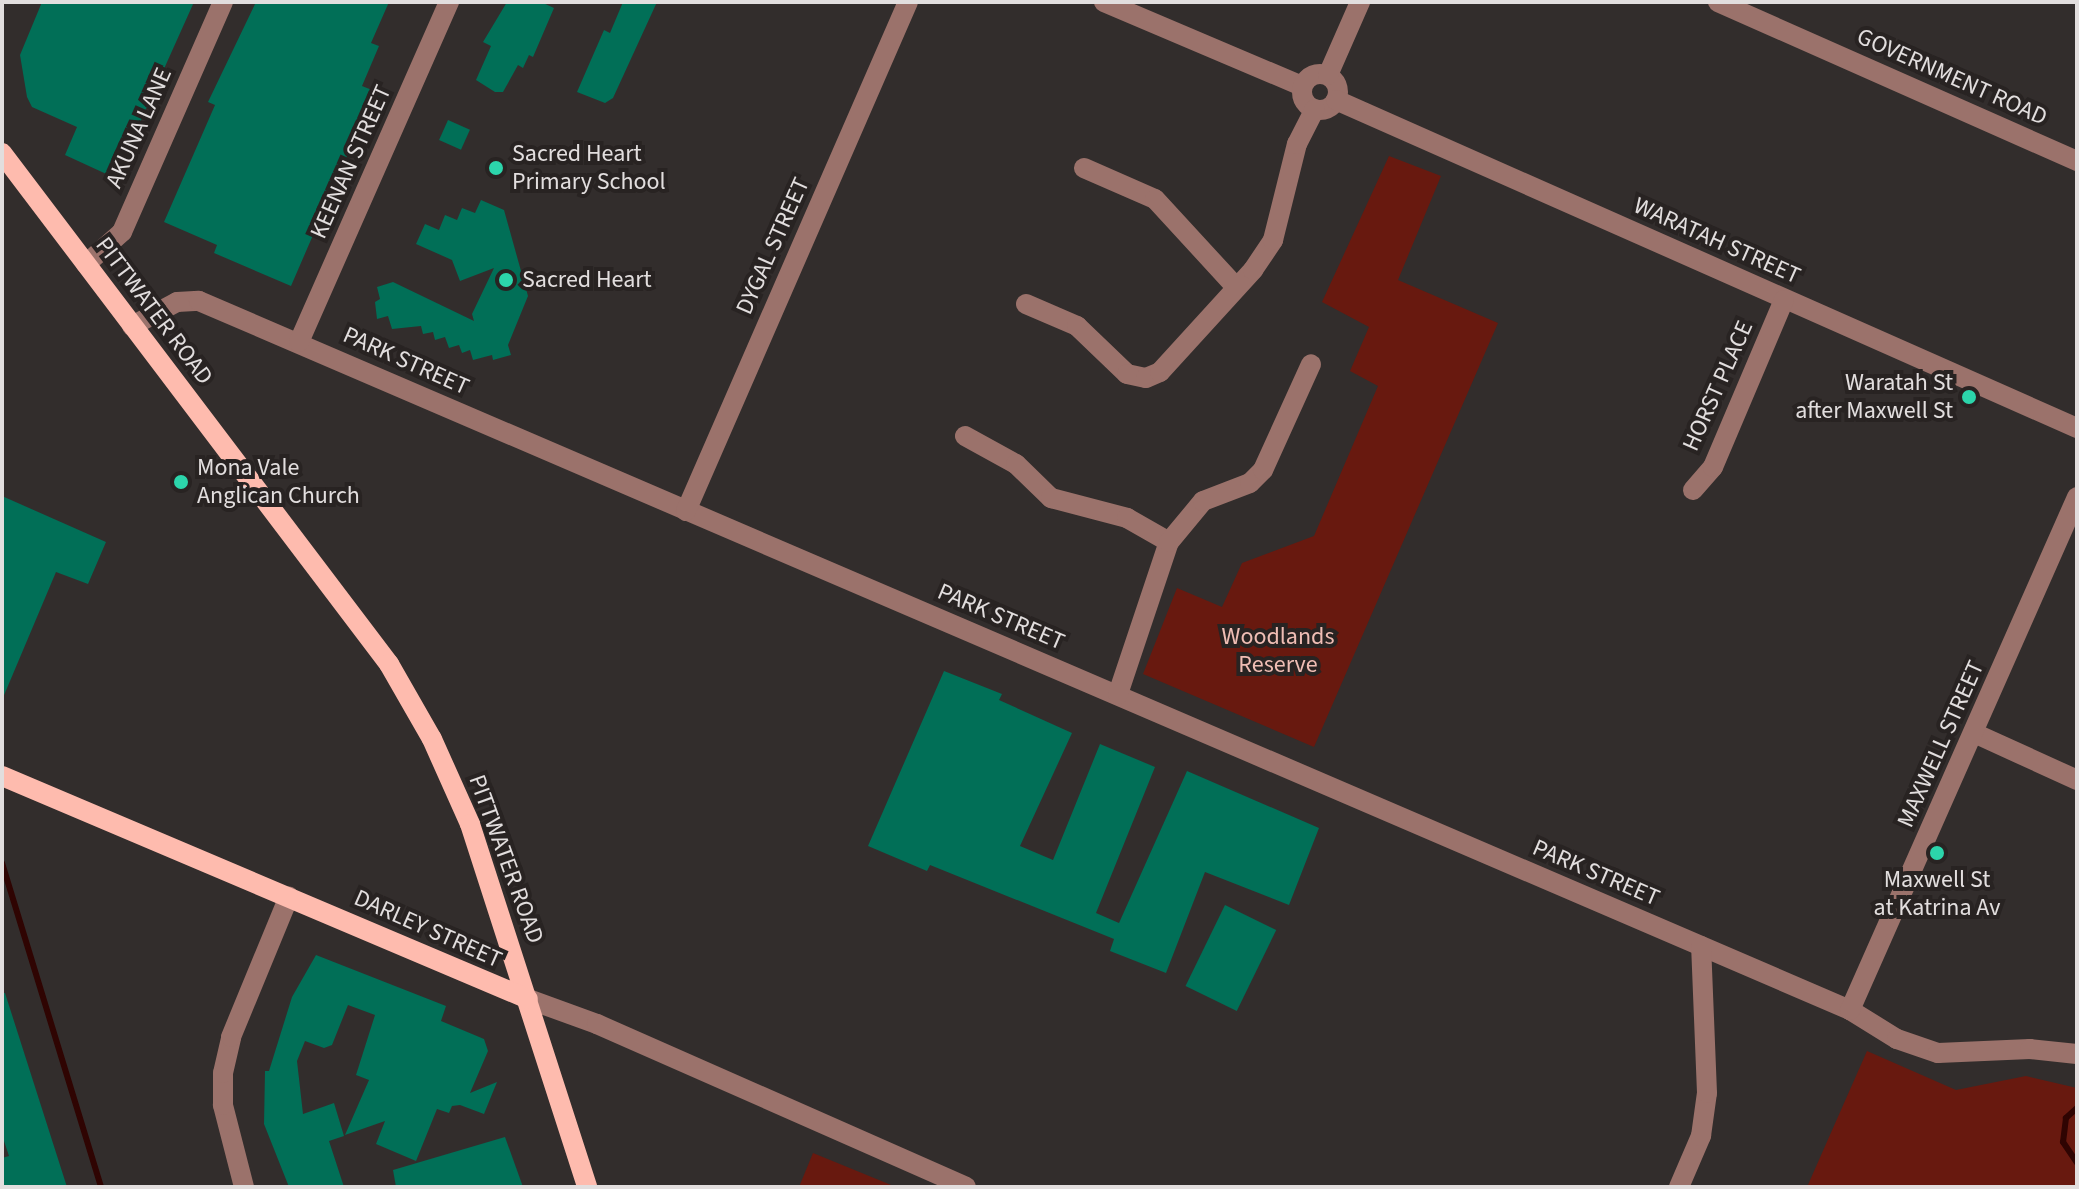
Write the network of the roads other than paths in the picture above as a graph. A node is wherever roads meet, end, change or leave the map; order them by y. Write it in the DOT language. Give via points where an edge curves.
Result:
graph roads {
  1 [pos="223,2"];
  2 [pos="449,2"];
  3 [pos="908,2"];
  4 [pos="1104,2"];
  5 [pos="1360,2"];
  6 [pos="1718,2"];
  7 [pos="1328,75"];
  8 [pos="1302,86"];
  9 [pos="1336,100"];
  10 [pos="1315,109"];
  11 [pos="2,153"];
  12 [pos="2077,161"];
  13 [pos="1084,168"];
  14 [pos="86,264"];
  15 [pos="1234,285"];
  16 [pos="1784,300"];
  17 [pos="1026,304"];
  18 [pos="132,326"];
  19 [pos="299,342"];
  20 [pos="1311,364"];
  21 [pos="2077,428"];
  22 [pos="965,436"];
  23 [pos="1693,490"];
  24 [pos="2077,497"];
  25 [pos="686,511"];
  26 [pos="1169,542"];
  27 [pos="1118,694"];
  28 [pos="1974,733"];
  29 [pos="2,776"];
  30 [pos="2077,780"];
  31 [pos="289,896"];
  32 [pos="1701,946"];
  33 [pos="528,999"];
  34 [pos="1850,1010"];
  35 [pos="2077,1054"];
  36 [pos="244,1187"];
  37 [pos="587,1187"];
  38 [pos="966,1187"];
  39 [pos="1679,1187"];
  1 -- 14 [label="street, AKUNA LANE" via="122,232"];
  2 -- 19 [label="street, KEENAN STREET"];
  3 -- 25 [label="street, DYGAL STREET"];
  4 -- 8 [label="street"];
  5 -- 7 [label="street"];
  6 -- 12 [label="street, GOVERNMENT ROAD"];
  7 -- 8 [label="street" via="1310,76"];
  7 -- 9 [label="street" via="1338,89"];
  8 -- 10 [label="street" via="1302,98"];
  9 -- 10 [label="street" via="1329,108"];
  9 -- 16 [label="street, WARATAH STREET"];
  10 -- 15 [label="street" via="1297,144 1273,240 1253,270"];
  11 -- 14 [label="main road, PITTWATER ROAD"];
  13 -- 15 [label="street" via="1155,199"];
  14 -- 18 [label="main road, PITTWATER ROAD"];
  15 -- 17 [label="street" via="1171,362 1146,378 1111,363 1077,326"];
  16 -- 21 [label="street, WARATAH STREET"];
  16 -- 23 [label="street, HORST PLACE" via="1713,467"];
  18 -- 19 [label="street, PARK STREET" via="177,302 199,301"];
  18 -- 33 [label="main road, PITTWATER ROAD" via="389,664 432,739 470,824"];
  19 -- 25 [label="street, PARK STREET"];
  20 -- 26 [label="street" via="1263,470 1250,483 1203,501"];
  22 -- 26 [label="street" via="1016,464 1051,498 1127,518"];
  24 -- 28 [label="street, MAXWELL STREET"];
  25 -- 27 [label="street, PARK STREET"];
  26 -- 27 [label="street"];
  27 -- 32 [label="street, PARK STREET"];
  28 -- 30 [label="street"];
  28 -- 34 [label="street, MAXWELL STREET"];
  29 -- 31 [label="main road, DARLEY STREET"];
  31 -- 33 [label="main road, DARLEY STREET" via="483,984"];
  31 -- 36 [label="street" via="231,1037 223,1073 225,1117"];
  32 -- 34 [label="street, PARK STREET"];
  32 -- 39 [label="street" via="1707,1093 1701,1136"];
  33 -- 37 [label="main road, PITTWATER ROAD"];
  33 -- 38 [label="street, DARLEY STREET"];
  34 -- 35 [label="street, PARK STREET" via="1897,1039 1938,1053 2030,1049"];
}
